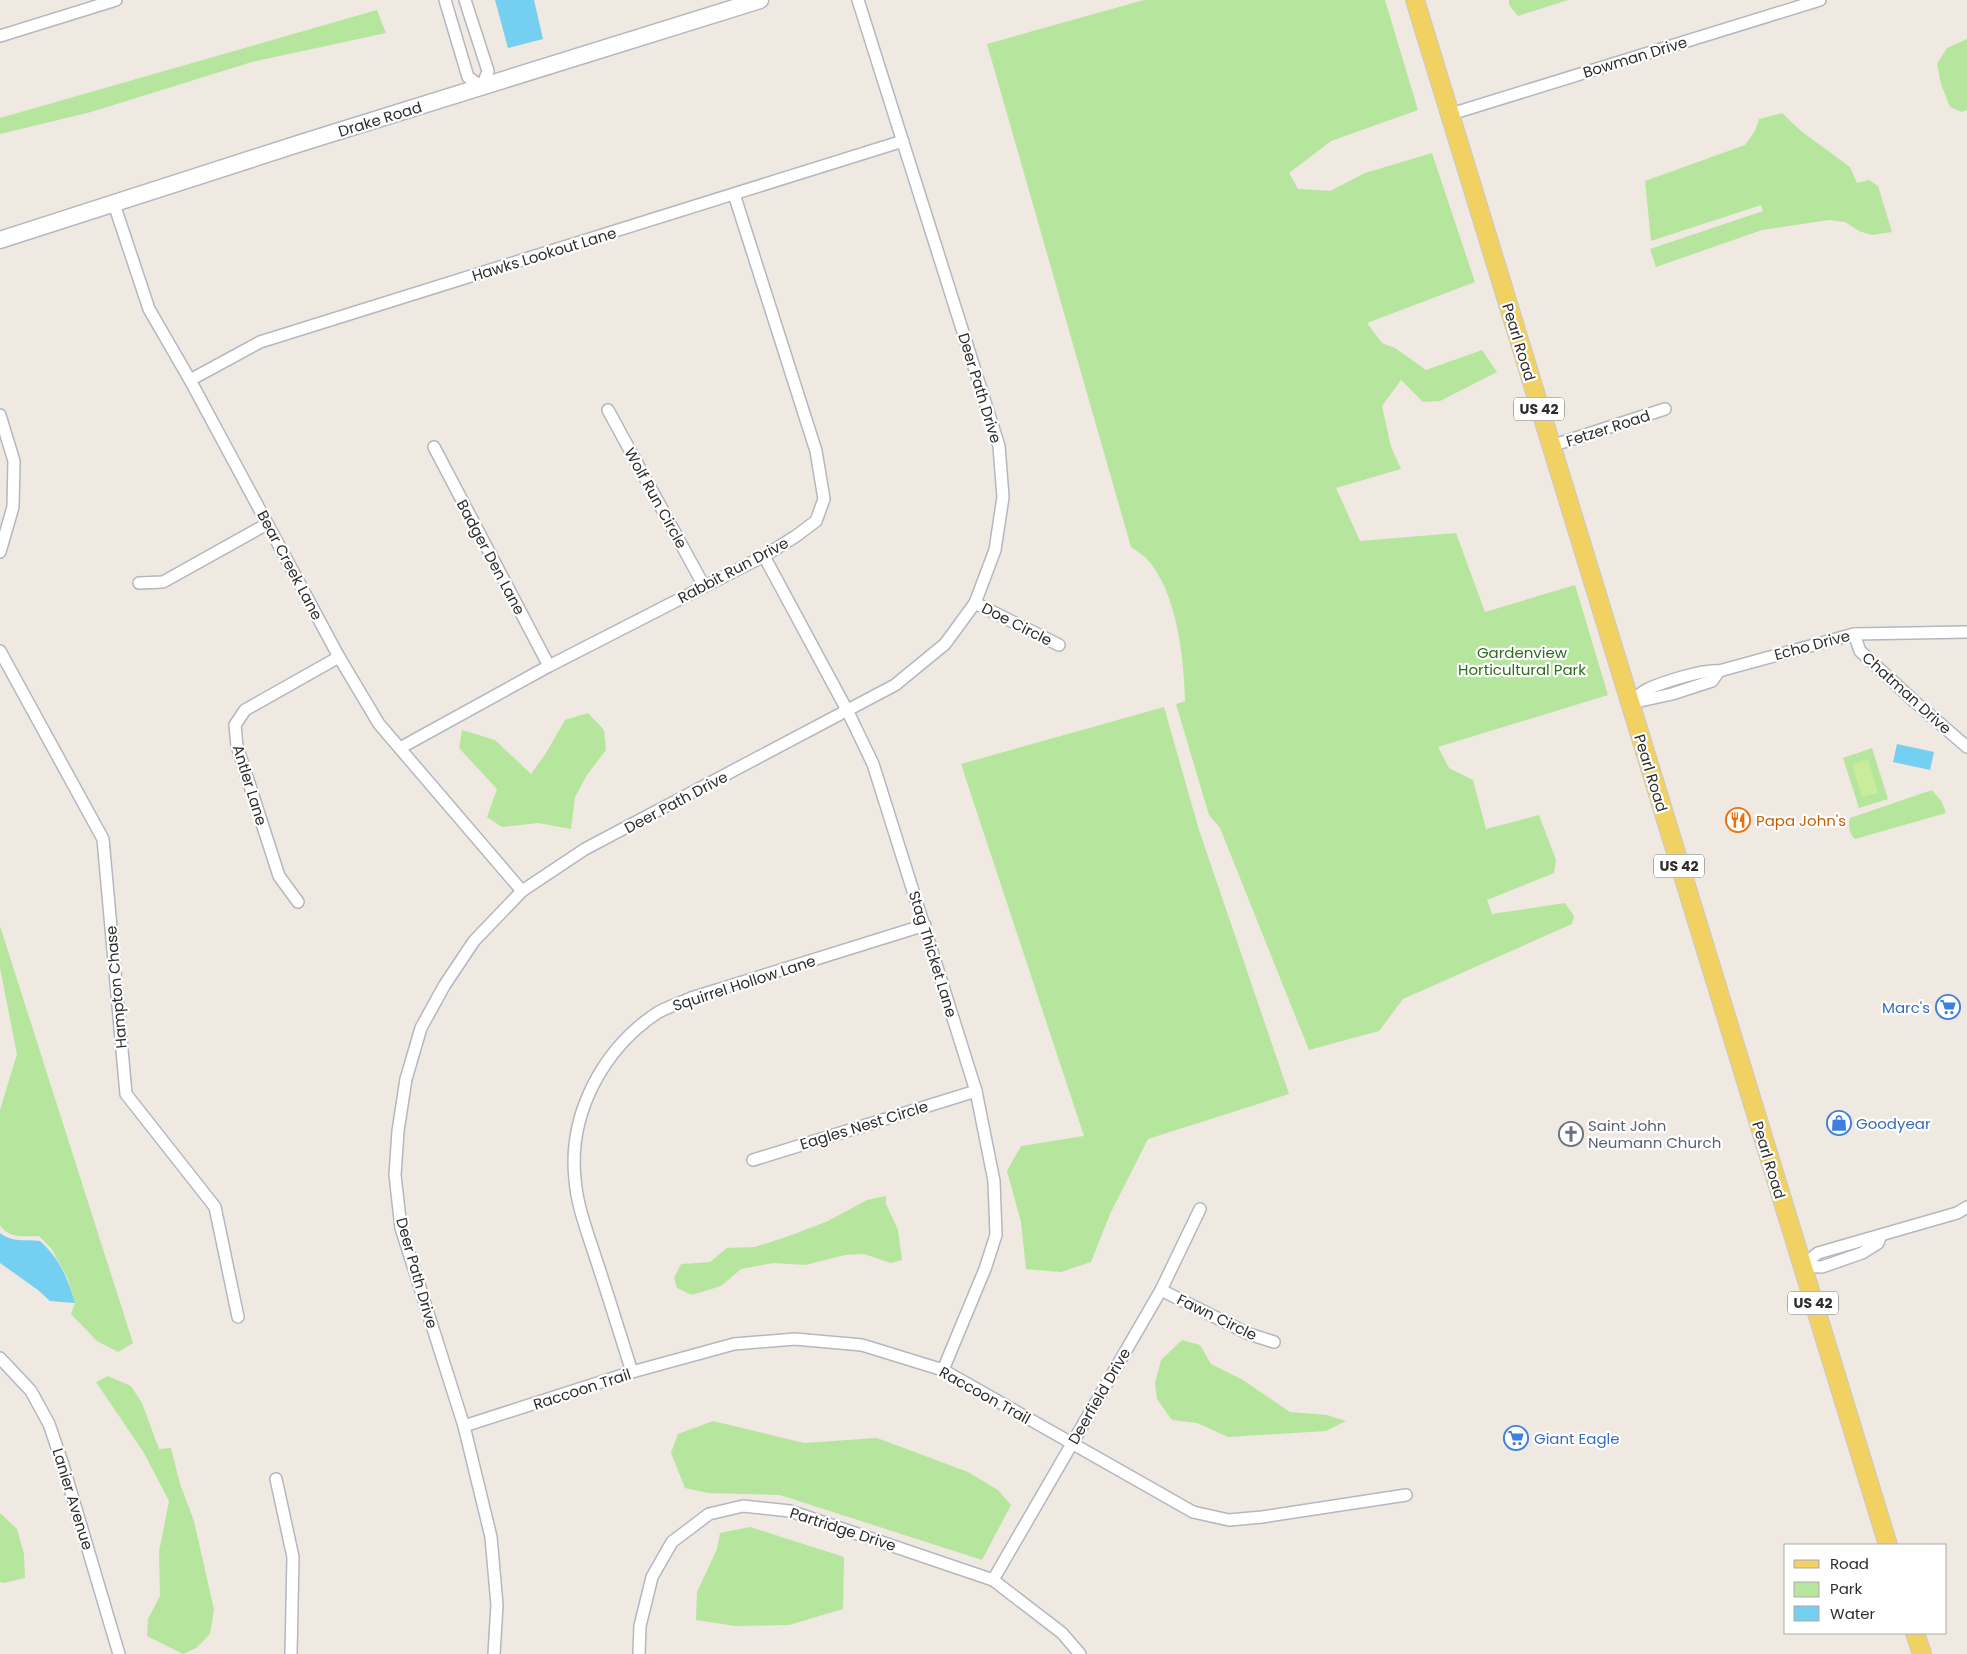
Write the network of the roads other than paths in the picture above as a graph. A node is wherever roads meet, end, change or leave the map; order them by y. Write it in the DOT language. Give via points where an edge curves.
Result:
graph roads {
  1 [pos="116,0"];
  2 [pos="445,0"];
  3 [pos="465,0"];
  4 [pos="760,0"];
  5 [pos="858,0"];
  6 [pos="1415,0"];
  7 [pos="1820,0"];
  8 [pos="0,36"];
  9 [pos="482,87"];
  10 [pos="1451,114"];
  11 [pos="903,141"];
  12 [pos="734,194"];
  13 [pos="114,204"];
  14 [pos="0,240"];
  15 [pos="190,380"];
  16 [pos="1665,409"];
  17 [pos="608,410"];
  18 [pos="0,415"];
  19 [pos="1551,446"];
  20 [pos="434,447"];
  21 [pos="267,524"];
  22 [pos="0,552"];
  23 [pos="764,556"];
  24 [pos="139,583"];
  25 [pos="704,586"];
  26 [pos="975,603"];
  27 [pos="1967,632"];
  28 [pos="1854,634"];
  29 [pos="1059,645"];
  30 [pos="0,651"];
  31 [pos="339,657"];
  32 [pos="549,666"];
  33 [pos="1630,704"];
  34 [pos="848,712"];
  35 [pos="1967,747"];
  36 [pos="400,748"];
  37 [pos="522,891"];
  38 [pos="298,902"];
  39 [pos="925,925"];
  40 [pos="976,1091"];
  41 [pos="753,1160"];
  42 [pos="1200,1209"];
  43 [pos="1964,1211"];
  44 [pos="1802,1266"];
  45 [pos="1161,1290"];
  46 [pos="238,1317"];
  47 [pos="1274,1342"];
  48 [pos="0,1358"];
  49 [pos="944,1370"];
  50 [pos="5,1371"];
  51 [pos="632,1372"];
  52 [pos="464,1426"];
  53 [pos="1072,1444"];
  54 [pos="276,1479"];
  55 [pos="1406,1495"];
  56 [pos="1888,1544"];
  57 [pos="993,1580"];
  58 [pos="1916,1634"];
  59 [pos="119,1654"];
  60 [pos="291,1654"];
  61 [pos="494,1654"];
  62 [pos="639,1654"];
  63 [pos="1080,1654"];
  64 [pos="1922,1654"];
  1 -- 8 [label="street"];
  2 -- 9 [label="street" via="468,77"];
  3 -- 9 [label="street" via="488,71"];
  4 -- 9 [label="street, Drake Road"];
  5 -- 11 [label="street, Deer Path Drive"];
  6 -- 10 [label="main road, Pearl Road / US 42"];
  7 -- 10 [label="street, Bowman Drive"];
  9 -- 13 [label="street, Drake Road"];
  10 -- 19 [label="main road, Pearl Road / US 42"];
  11 -- 12 [label="street, Hawks Lookout Lane"];
  11 -- 26 [label="street, Deer Path Drive" via="999,446 1003,497 995,550"];
  12 -- 15 [label="street, Hawks Lookout Lane" via="260,342"];
  12 -- 23 [label="street, Rabbit Run Drive" via="816,452 824,500 816,521"];
  13 -- 14 [label="street, Drake Road"];
  13 -- 15 [label="street, Bear Creek Lane" via="149,309"];
  15 -- 21 [label="street, Bear Creek Lane"];
  16 -- 19 [label="street, Fetzer Road"];
  17 -- 25 [label="street, Wolf Run Circle"];
  18 -- 22 [label="street" via="14,461 13,507"];
  19 -- 33 [label="main road, Pearl Road / US 42"];
  20 -- 32 [label="street, Badger Den Lane"];
  21 -- 24 [label="street" via="163,582"];
  21 -- 31 [label="street, Bear Creek Lane"];
  23 -- 25 [label="street, Rabbit Run Drive"];
  23 -- 34 [label="street, Stag Thicket Lane"];
  25 -- 32 [label="street, Rabbit Run Drive"];
  26 -- 29 [label="street, Doe Circle"];
  26 -- 34 [label="street, Deer Path Drive" via="944,644 895,685"];
  27 -- 28 [label="street, Echo Drive"];
  28 -- 33 [label="street, Echo Drive" via="1719,671 1712,681"];
  28 -- 35 [label="street, Chatman Drive" via="1860,651"];
  30 -- 46 [label="street, Hampton Chase" via="103,839 126,1094 215,1207"];
  31 -- 36 [label="street, Bear Creek Lane" via="379,724"];
  31 -- 38 [label="street, Antler Lane" via="245,710 235,725 237,746 279,876"];
  32 -- 36 [label="street, Rabbit Run Drive"];
  33 -- 44 [label="main road, Pearl Road / US 42"];
  34 -- 37 [label="street, Deer Path Drive" via="585,849"];
  34 -- 39 [label="street, Stag Thicket Lane" via="873,764"];
  36 -- 37 [label="street, Bear Creek Lane"];
  37 -- 52 [label="street, Deer Path Drive" via="474,941 444,986 422,1028 406,1079 398,1131 394,1175 401,1228"];
  39 -- 40 [label="street, Stag Thicket Lane"];
  39 -- 51 [label="street, Squirrel Hollow Lane" via="691,998 666,1009 645,1022 618,1046 603,1067 588,1093 577,1127 575,1180 580,1210"];
  40 -- 41 [label="street, Eagles Nest Circle"];
  40 -- 49 [label="street, Stag Thicket Lane" via="994,1181 996,1235"];
  42 -- 45 [label="street, Deerfield Drive"];
  43 -- 44 [label="street" via="1881,1235 1878,1243 1862,1253 1822,1267"];
  44 -- 56 [label="main road, Pearl Road / US 42"];
  45 -- 47 [label="street, Fawn Circle" via="1249,1334"];
  45 -- 53 [label="street, Deerfield Drive"];
  48 -- 50 [label="street, Lanier Avenue"];
  49 -- 51 [label="street, Raccoon Trail" via="862,1345 795,1340 734,1344"];
  49 -- 53 [label="street, Raccoon Trail"];
  50 -- 59 [label="street, Lanier Avenue" via="31,1391 49,1424"];
  51 -- 52 [label="street, Raccoon Trail"];
  52 -- 61 [label="street, Deer Path Drive" via="491,1538 497,1605"];
  53 -- 55 [label="street, Raccoon Trail" via="1193,1512 1229,1520"];
  53 -- 57 [label="street, Deerfield Drive"];
  54 -- 60 [label="street" via="293,1557"];
  57 -- 62 [label="street, Partridge Drive" via="790,1511 743,1506 709,1514 672,1542 652,1577 640,1626"];
  57 -- 63 [label="street, Partridge Drive" via="1062,1633"];
  58 -- 64 [label="main road"];
}
